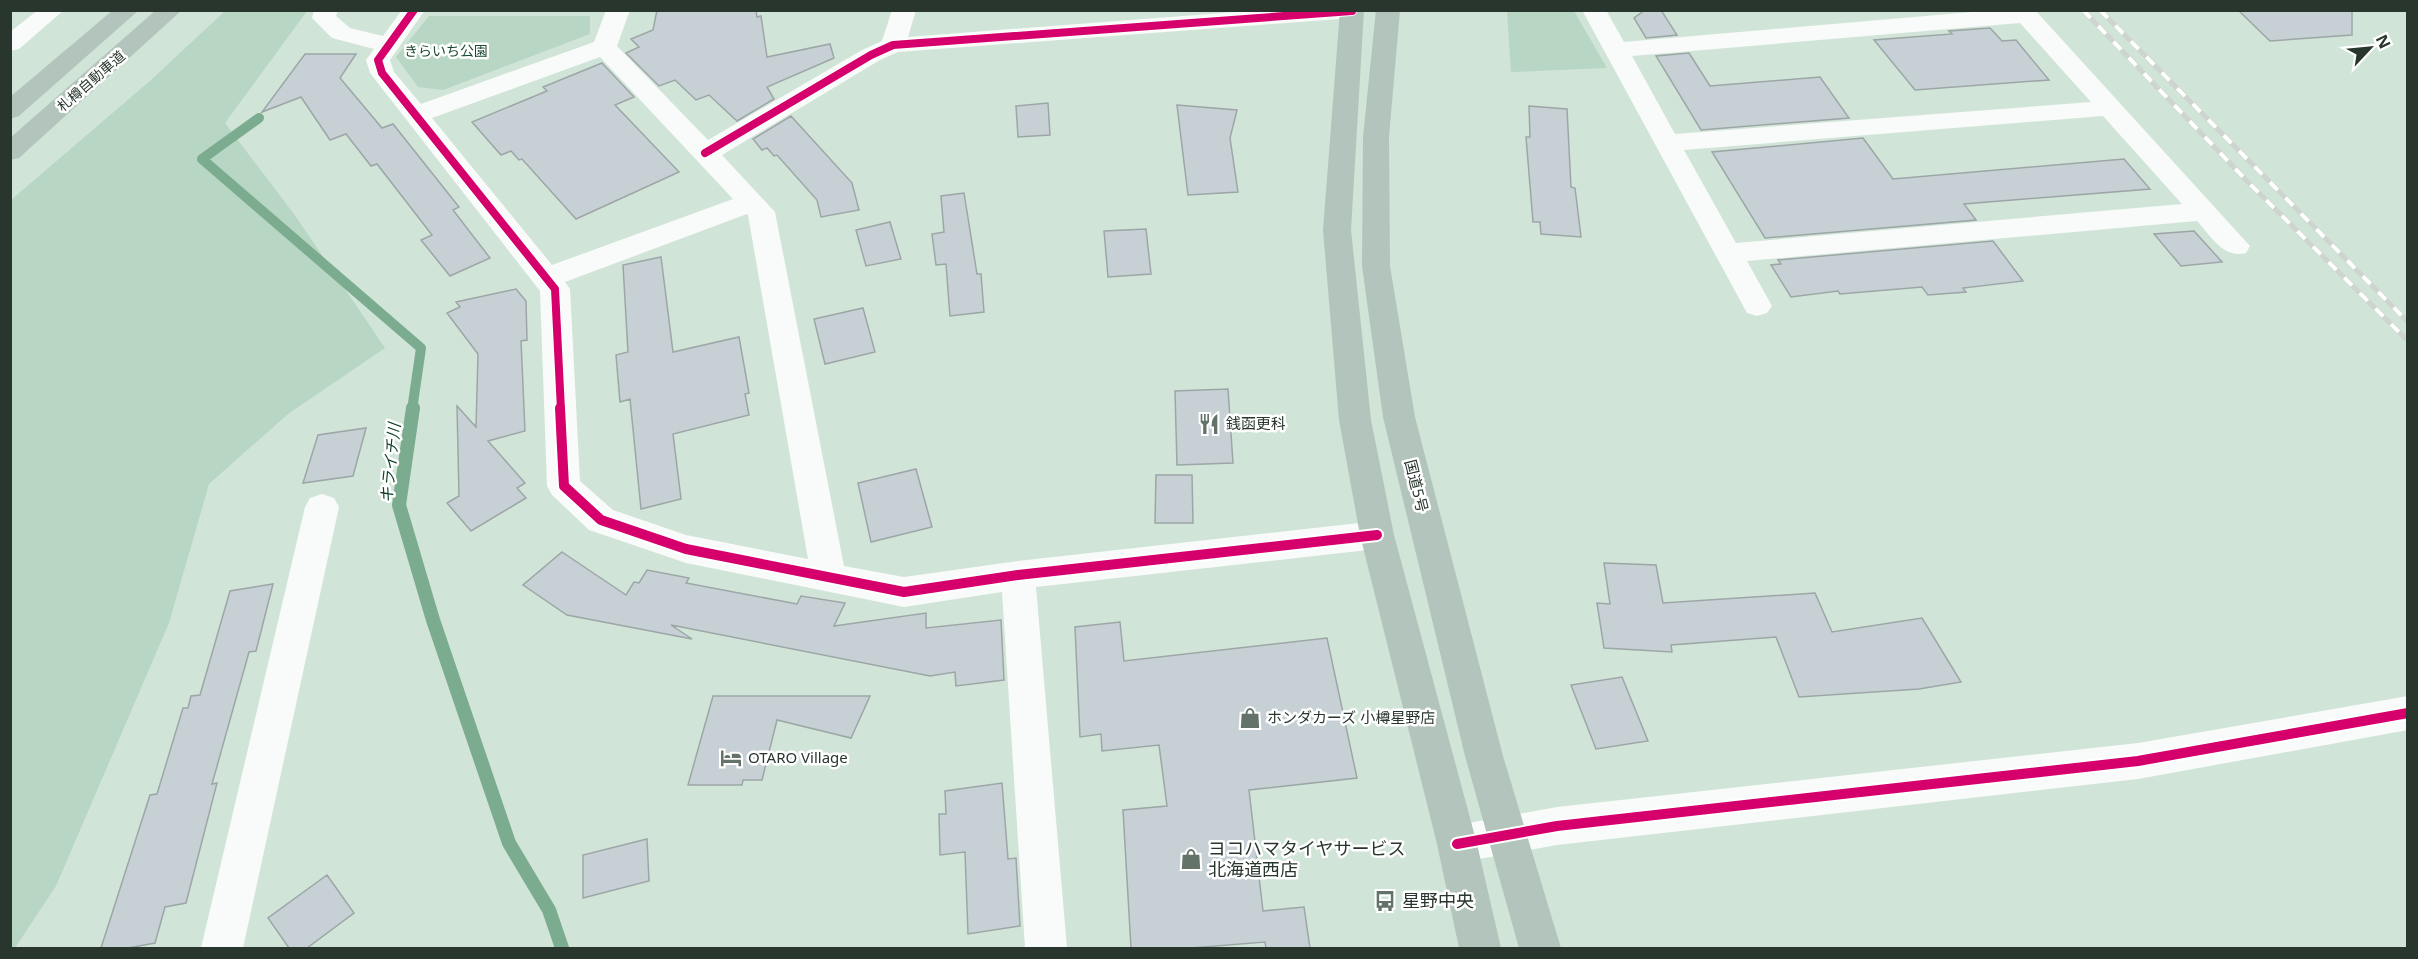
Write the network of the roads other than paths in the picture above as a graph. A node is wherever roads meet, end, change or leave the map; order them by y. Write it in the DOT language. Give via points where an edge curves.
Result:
graph roads {
  1 [pos="53,10"];
  2 [pos="128,10"];
  3 [pos="171,10"];
  4 [pos="326,10"];
  5 [pos="414,10"];
  6 [pos="618,10"];
  7 [pos="1352,10"];
  8 [pos="1388,10"];
  9 [pos="1594,10"];
  10 [pos="2024,13"];
  11 [pos="896,14"];
  12 [pos="10,44"];
  13 [pos="388,45"];
  14 [pos="893,45"];
  15 [pos="604,47"];
  16 [pos="1616,50"];
  17 [pos="2110,108"];
  18 [pos="10,111"];
  19 [pos="415,115"];
  20 [pos="1667,143"];
  21 [pos="10,152"];
  22 [pos="705,153"];
  23 [pos="752,202"];
  24 [pos="2204,211"];
  25 [pos="2236,246"];
  26 [pos="1728,254"];
  27 [pos="546,278"];
  28 [pos="1757,306"];
  29 [pos="322,507"];
  30 [pos="1377,535"];
  31 [pos="1018,574"];
  32 [pos="828,577"];
  33 [pos="2408,713"];
  34 [pos="1509,835"];
  35 [pos="1457,844"];
  36 [pos="222,948"];
  37 [pos="1046,948"];
  38 [pos="1480,948"];
  39 [pos="1540,948"];
  1 -- 12 [label="street"];
  2 -- 18 [label="highway, 札樽自動車道"];
  3 -- 21 [label="highway, 札樽自動車道"];
  4 -- 13 [label="street" via="324,18 341,33"];
  5 -- 13 [label="street"];
  6 -- 15 [label="street"];
  7 -- 14 [label="street"];
  7 -- 30 [label="highway" via="1337,230 1355,420"];
  8 -- 34 [label="highway, 国道5号" via="1376,137 1376,266 1399,417 1484,756"];
  9 -- 16 [label="street"];
  10 -- 16 [label="street"];
  10 -- 17 [label="street"];
  11 -- 14 [label="street"];
  13 -- 19 [label="street" via="378,60 382,73"];
  14 -- 22 [label="street"];
  15 -- 19 [label="street"];
  15 -- 22 [label="street"];
  16 -- 20 [label="street"];
  17 -- 20 [label="street"];
  17 -- 24 [label="street"];
  19 -- 27 [label="street"];
  20 -- 26 [label="street"];
  22 -- 23 [label="street"];
  23 -- 27 [label="street"];
  23 -- 32 [label="street" via="761,212"];
  24 -- 25 [label="street"];
  24 -- 26 [label="street"];
  26 -- 28 [label="street"];
  27 -- 32 [label="street" via="555,289 564,486 601,520 686,549"];
  29 -- 36 [label="street"];
  30 -- 31 [label="street"];
  30 -- 35 [label="highway"];
  31 -- 32 [label="street" via="904,592"];
  31 -- 37 [label="street"];
  33 -- 34 [label="street" via="2138,761 1557,826"];
  34 -- 35 [label="street"];
  34 -- 39 [label="highway, 国道5号"];
  35 -- 38 [label="highway"];
}
